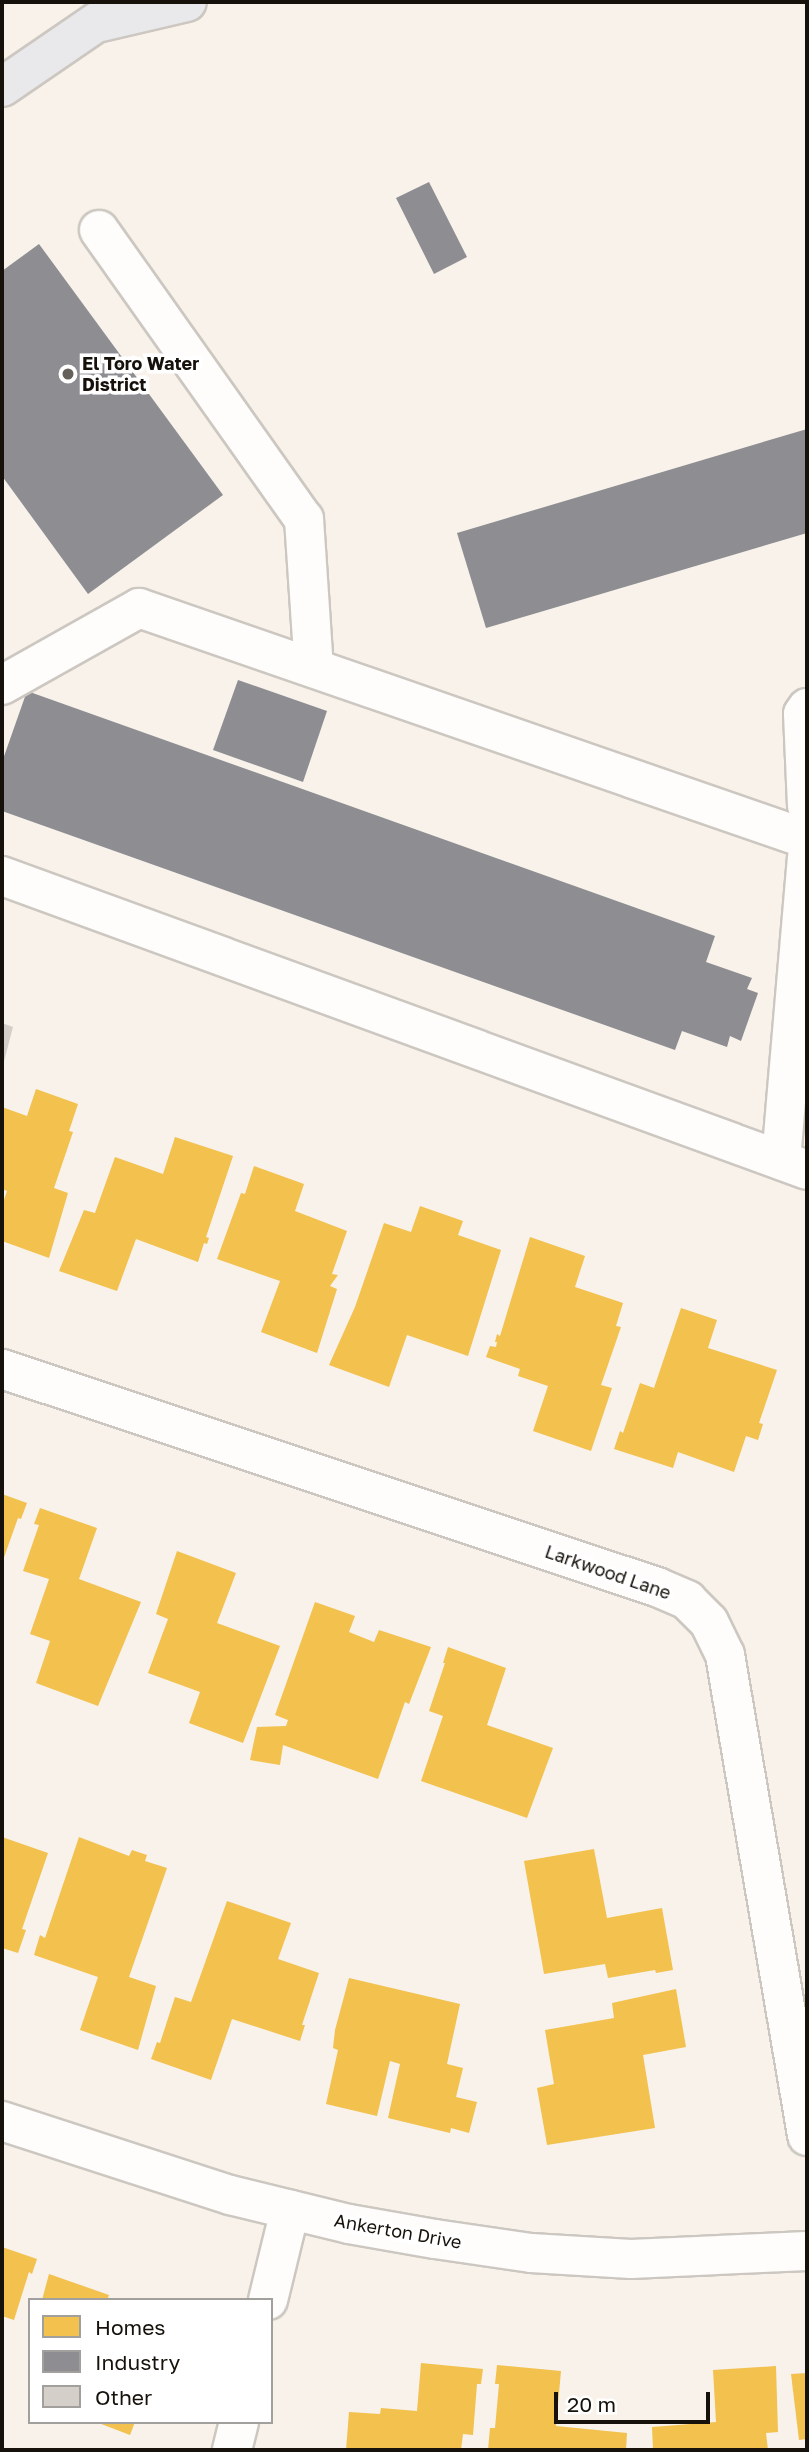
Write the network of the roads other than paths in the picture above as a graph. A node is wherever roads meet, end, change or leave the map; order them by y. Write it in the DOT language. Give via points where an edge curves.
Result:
graph roads {
  1 [pos="187,2"];
  2 [pos="111,12"];
  3 [pos="2,88"];
  4 [pos="99,230"];
  5 [pos="314,668"];
  6 [pos="2,685"];
  7 [pos="807,708"];
  8 [pos="807,806"];
  9 [pos="807,839"];
  10 [pos="807,858"];
  11 [pos="2,876"];
  12 [pos="794,1165"];
  13 [pos="2,1369"];
  14 [pos="2,2121"];
  15 [pos="807,2136"];
  16 [pos="290,2210"];
  17 [pos="807,2250"];
  18 [pos="268,2298"];
  19 [pos="238,2424"];
  20 [pos="232,2450"];
  1 -- 2 [label="main road"];
  2 -- 3 [label="main road"];
  4 -- 5 [label="street" via="304,519"];
  5 -- 6 [label="street" via="139,608"];
  5 -- 9 [label="street"];
  7 -- 8 [label="street" via="803,714"];
  10 -- 12 [label="street"];
  11 -- 12 [label="street"];
  13 -- 15 [label="street, Larkwood Lane" via="687,1600 709,1622 725,1655"];
  14 -- 16 [label="street, Ankerton Drive" via="129,2164"];
  16 -- 17 [label="street, Ankerton Drive" via="531,2253 631,2259"];
  16 -- 18 [label="street"];
  19 -- 20 [label="street"];
}
